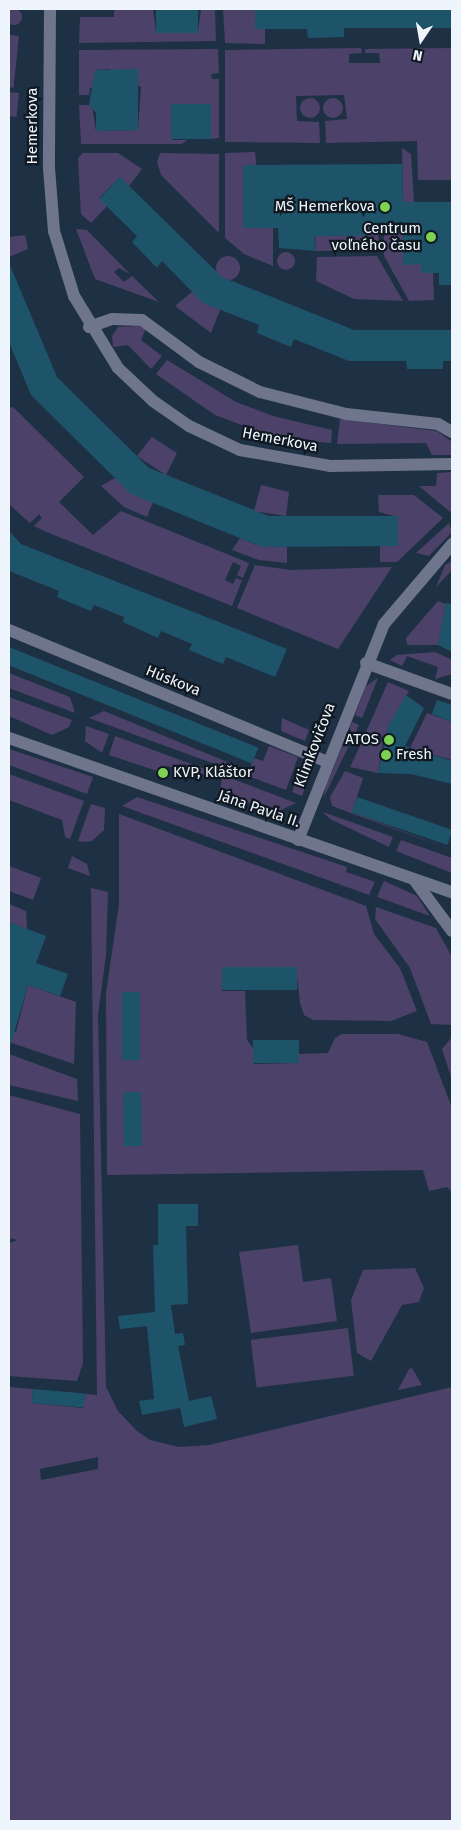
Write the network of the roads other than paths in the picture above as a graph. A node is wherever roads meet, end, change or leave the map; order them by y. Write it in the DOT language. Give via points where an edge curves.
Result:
graph roads {
  1 [pos="50,9"];
  2 [pos="90,327"];
  3 [pos="452,432"];
  4 [pos="452,464"];
  5 [pos="452,544"];
  6 [pos="9,630"];
  7 [pos="366,663"];
  8 [pos="452,694"];
  9 [pos="9,738"];
  10 [pos="326,761"];
  11 [pos="298,840"];
  12 [pos="413,879"];
  13 [pos="452,892"];
  14 [pos="452,931"];
  1 -- 2 [label="street, Hemerkova" via="52,216 63,266"];
  2 -- 3 [label="street" via="117,318 142,320 199,362 260,392 346,414 438,424"];
  2 -- 4 [label="street, Hemerkova" via="118,368 146,395 190,426 232,447 271,458 330,466"];
  5 -- 7 [label="street, Klimkovičova" via="395,608"];
  6 -- 10 [label="street, Húskova"];
  7 -- 8 [label="street"];
  7 -- 10 [label="street, Klimkovičova"];
  9 -- 11 [label="street, Jána Pavla II."];
  10 -- 11 [label="street, Klimkovičova"];
  11 -- 12 [label="street, Jána Pavla II."];
  12 -- 13 [label="street, Jána Pavla II."];
  12 -- 14 [label="street"];
}
